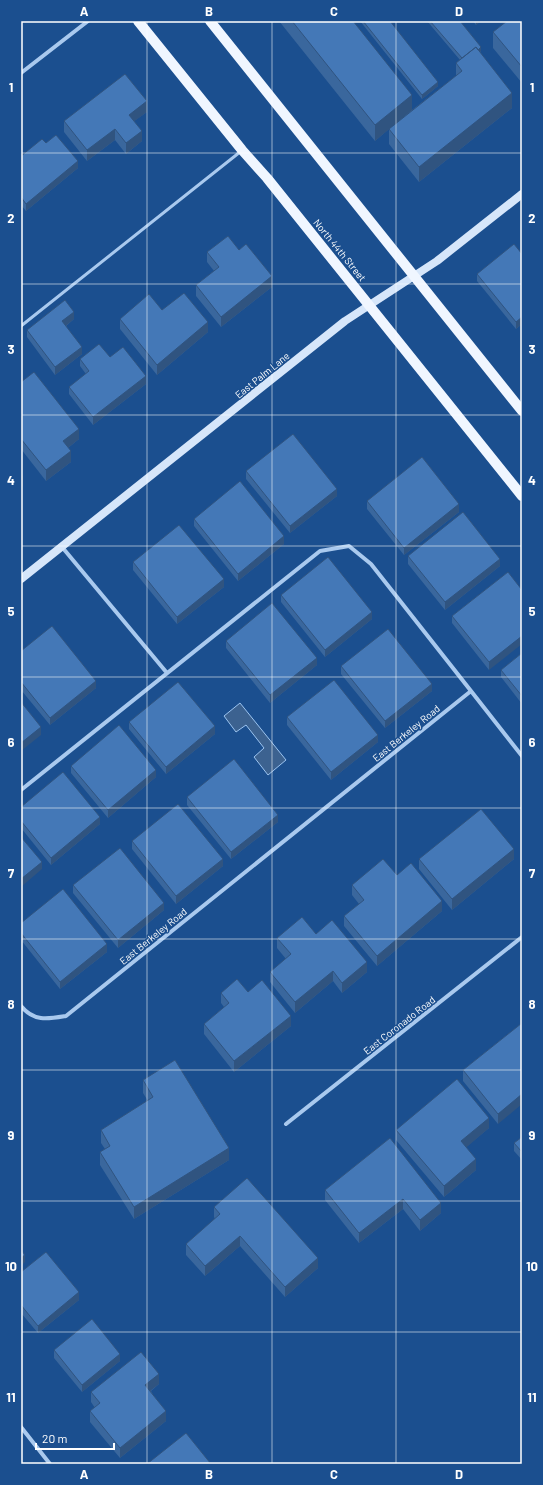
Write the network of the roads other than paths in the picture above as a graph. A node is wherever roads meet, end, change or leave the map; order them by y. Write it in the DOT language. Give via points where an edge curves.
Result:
graph roads {
  1 [pos="88,21"];
  2 [pos="138,21"];
  3 [pos="210,21"];
  4 [pos="21,73"];
  5 [pos="242,150"];
  6 [pos="522,194"];
  7 [pos="414,276"];
  8 [pos="370,305"];
  9 [pos="21,326"];
  10 [pos="522,411"];
  11 [pos="522,496"];
  12 [pos="62,547"];
  13 [pos="21,579"];
  14 [pos="167,673"];
  15 [pos="471,691"];
  16 [pos="522,756"];
  17 [pos="21,790"];
  18 [pos="522,937"];
  19 [pos="21,1006"];
  20 [pos="286,1124"];
  21 [pos="21,1427"];
  22 [pos="50,1464"];
  1 -- 4 [label="street"];
  2 -- 5 [label="main road, North 44th Street"];
  3 -- 7 [label="main road"];
  5 -- 8 [label="main road, North 44th Street"];
  5 -- 9 [label="lane"];
  6 -- 7 [label="street, East Palm Lane"];
  7 -- 8 [label="street, East Palm Lane"];
  7 -- 10 [label="main road"];
  8 -- 11 [label="main road, North 44th Street"];
  8 -- 12 [label="street, East Palm Lane" via="345,321"];
  12 -- 13 [label="street, East Palm Lane"];
  12 -- 14 [label="street"];
  14 -- 15 [label="street" via="320,551 349,546 371,564"];
  14 -- 17 [label="street"];
  15 -- 16 [label="street"];
  15 -- 19 [label="street, East Berkeley Road" via="66,1016 45,1020 26,1012"];
  18 -- 20 [label="street, East Coronado Road"];
  21 -- 22 [label="street"];
}
